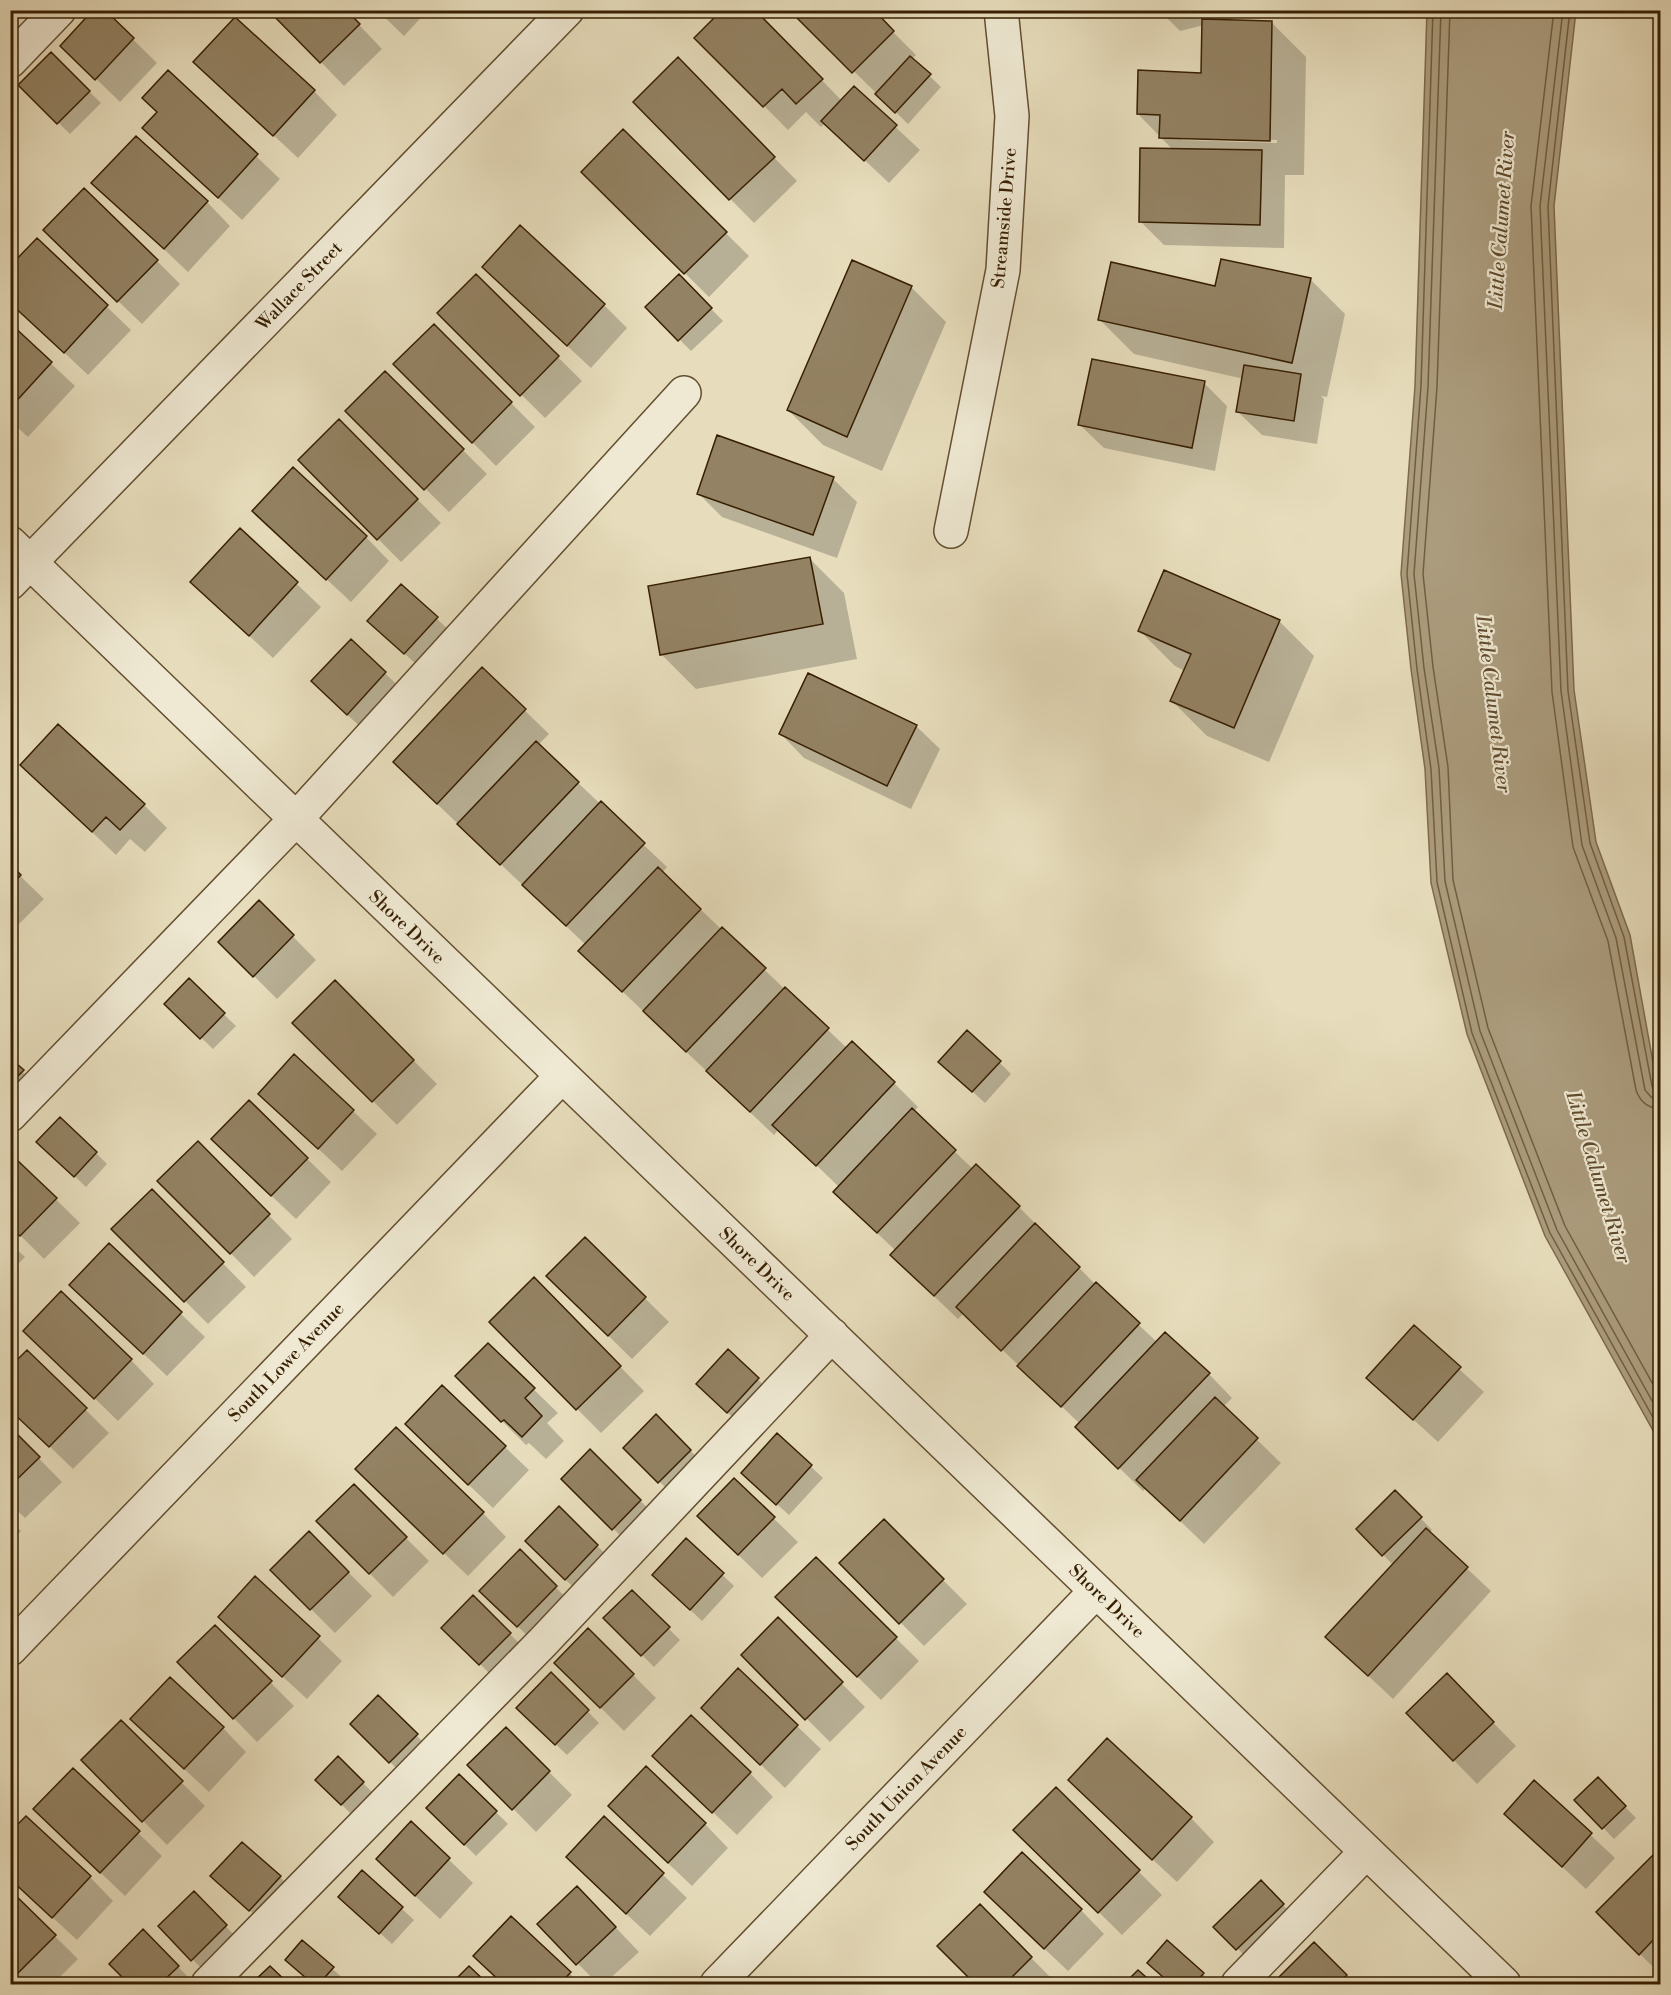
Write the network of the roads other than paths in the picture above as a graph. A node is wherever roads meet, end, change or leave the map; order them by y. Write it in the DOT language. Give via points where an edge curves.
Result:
graph roads {
  1 [pos="59,10"];
  2 [pos="567,10"];
  3 [pos="1001,10"];
  4 [pos="10,61"];
  5 [pos="684,393"];
  6 [pos="951,531"];
  7 [pos="17,563"];
  8 [pos="296,819"];
  9 [pos="562,1076"];
  10 [pos="10,1115"];
  11 [pos="832,1335"];
  12 [pos="1096,1591"];
  13 [pos="10,1649"];
  14 [pos="1366,1852"];
  15 [pos="208,1984"];
  16 [pos="717,1984"];
  17 [pos="1238,1984"];
  18 [pos="1504,1984"];
  1 -- 4 [label="street"];
  2 -- 7 [label="street, Wallace Street"];
  3 -- 6 [label="street, Streamside Drive" via="1012,116 1003,270"];
  5 -- 8 [label="street"];
  7 -- 8 [label="street, Shore Drive"];
  8 -- 9 [label="street, Shore Drive"];
  8 -- 10 [label="street"];
  9 -- 11 [label="street, Shore Drive"];
  9 -- 13 [label="street, South Lowe Avenue"];
  11 -- 12 [label="street, Shore Drive"];
  11 -- 15 [label="street" via="551,1634"];
  12 -- 14 [label="street, Shore Drive"];
  12 -- 16 [label="street, South Union Avenue"];
  14 -- 17 [label="street"];
  14 -- 18 [label="street, Shore Drive"];
}
